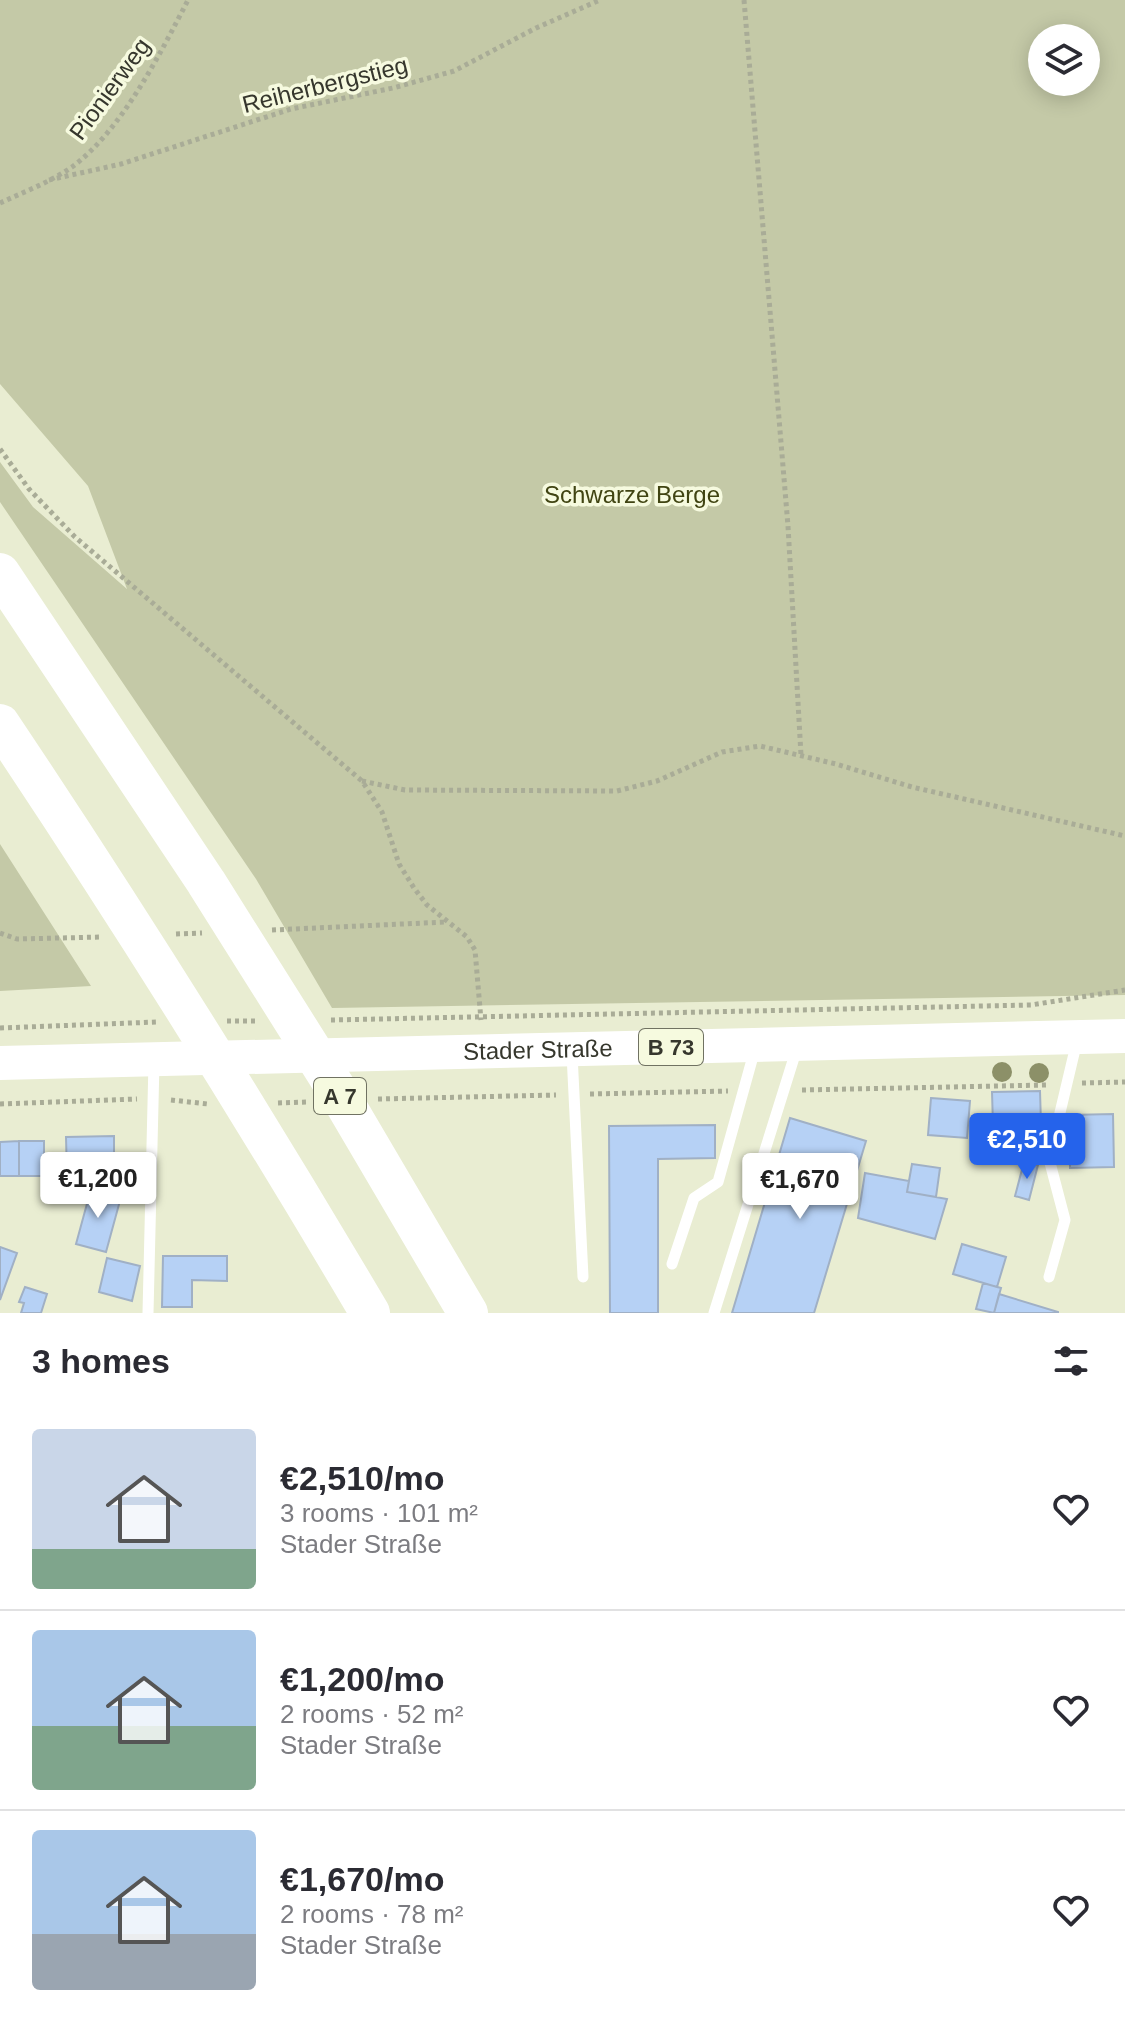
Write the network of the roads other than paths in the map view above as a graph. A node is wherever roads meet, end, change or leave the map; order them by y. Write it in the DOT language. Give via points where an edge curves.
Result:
graph roads {
  1 [pos="0,573"];
  2 [pos="0,724"];
  3 [pos="1125,1036"];
  4 [pos="1078,1037"];
  5 [pos="798,1044"];
  6 [pos="757,1045"];
  7 [pos="572,1049"];
  8 [pos="154,1060"];
  9 [pos="0,1063"];
  10 [pos="672,1264"];
  11 [pos="583,1277"];
  12 [pos="1049,1277"];
  13 [pos="148,1313"];
  14 [pos="370,1313"];
  15 [pos="468,1313"];
  16 [pos="714,1313"];
  1 -- 15 [label="highway, A 7" via="206,882"];
  2 -- 14 [label="highway" via="253,1115"];
  3 -- 4 [label="main road, Stader Straße / B 73"];
  4 -- 5 [label="main road, Stader Straße / B 73"];
  4 -- 12 [label="lane" via="1049,1159 1065,1220"];
  5 -- 6 [label="main road, Stader Straße / B 73"];
  5 -- 16 [label="lane"];
  6 -- 7 [label="main road, Stader Straße / B 73"];
  6 -- 10 [label="lane" via="718,1182 694,1198"];
  7 -- 8 [label="main road, Stader Straße / B 73"];
  7 -- 11 [label="lane"];
  8 -- 9 [label="main road, Stader Straße / B 73"];
  8 -- 13 [label="lane"];
}
